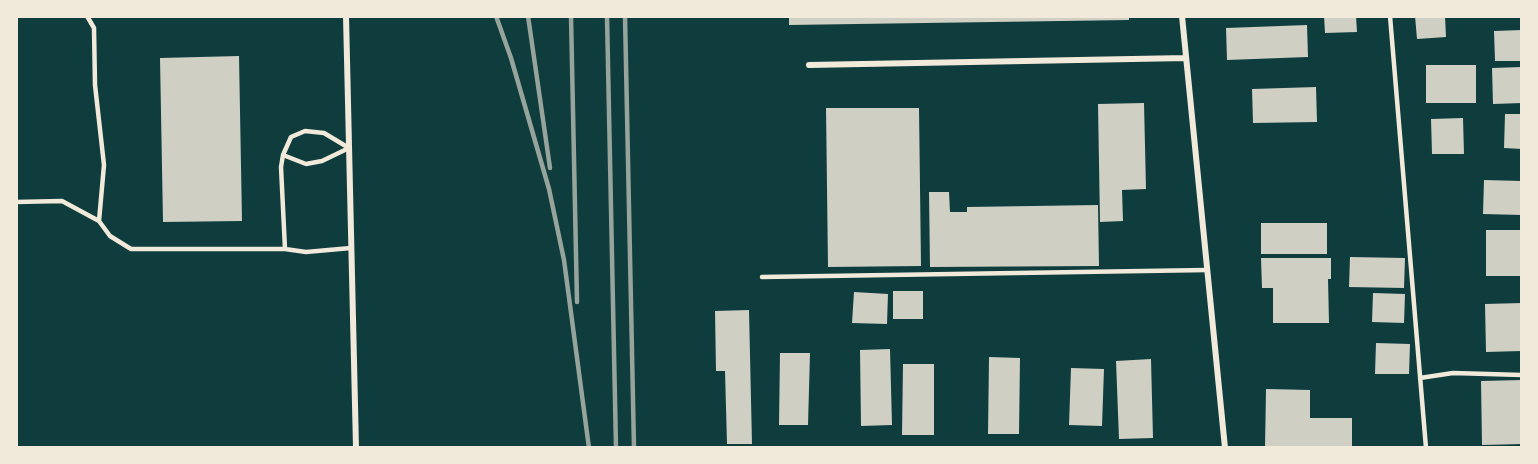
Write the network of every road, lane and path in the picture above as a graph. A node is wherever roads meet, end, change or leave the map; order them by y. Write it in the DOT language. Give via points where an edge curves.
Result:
graph roads {
  1 [pos="87,16"];
  2 [pos="346,16"];
  3 [pos="1182,16"];
  4 [pos="1390,16"];
  5 [pos="1186,58"];
  6 [pos="809,66"];
  7 [pos="349,148"];
  8 [pos="283,154"];
  9 [pos="16,202"];
  10 [pos="99,220"];
  11 [pos="351,248"];
  12 [pos="285,249"];
  13 [pos="1207,270"];
  14 [pos="762,277"];
  15 [pos="1521,375"];
  16 [pos="1420,378"];
  17 [pos="356,447"];
  18 [pos="1225,447"];
  19 [pos="1426,447"];
  1 -- 10 [label="lane" via="94,28 95,85 104,165"];
  2 -- 7 [label="street"];
  3 -- 5 [label="street"];
  4 -- 16 [label="lane"];
  5 -- 6 [label="street"];
  5 -- 13 [label="street"];
  7 -- 8 [label="lane" via="306,164"];
  7 -- 8 [label="lane" via="324,134 305,131 291,137"];
  7 -- 11 [label="street"];
  8 -- 12 [label="lane"];
  9 -- 10 [label="lane" via="62,201"];
  10 -- 12 [label="lane" via="110,236 132,249"];
  11 -- 12 [label="lane" via="306,252"];
  11 -- 17 [label="street"];
  13 -- 14 [label="lane"];
  13 -- 18 [label="street"];
  15 -- 16 [label="lane" via="1453,373"];
  16 -- 19 [label="lane"];
}
